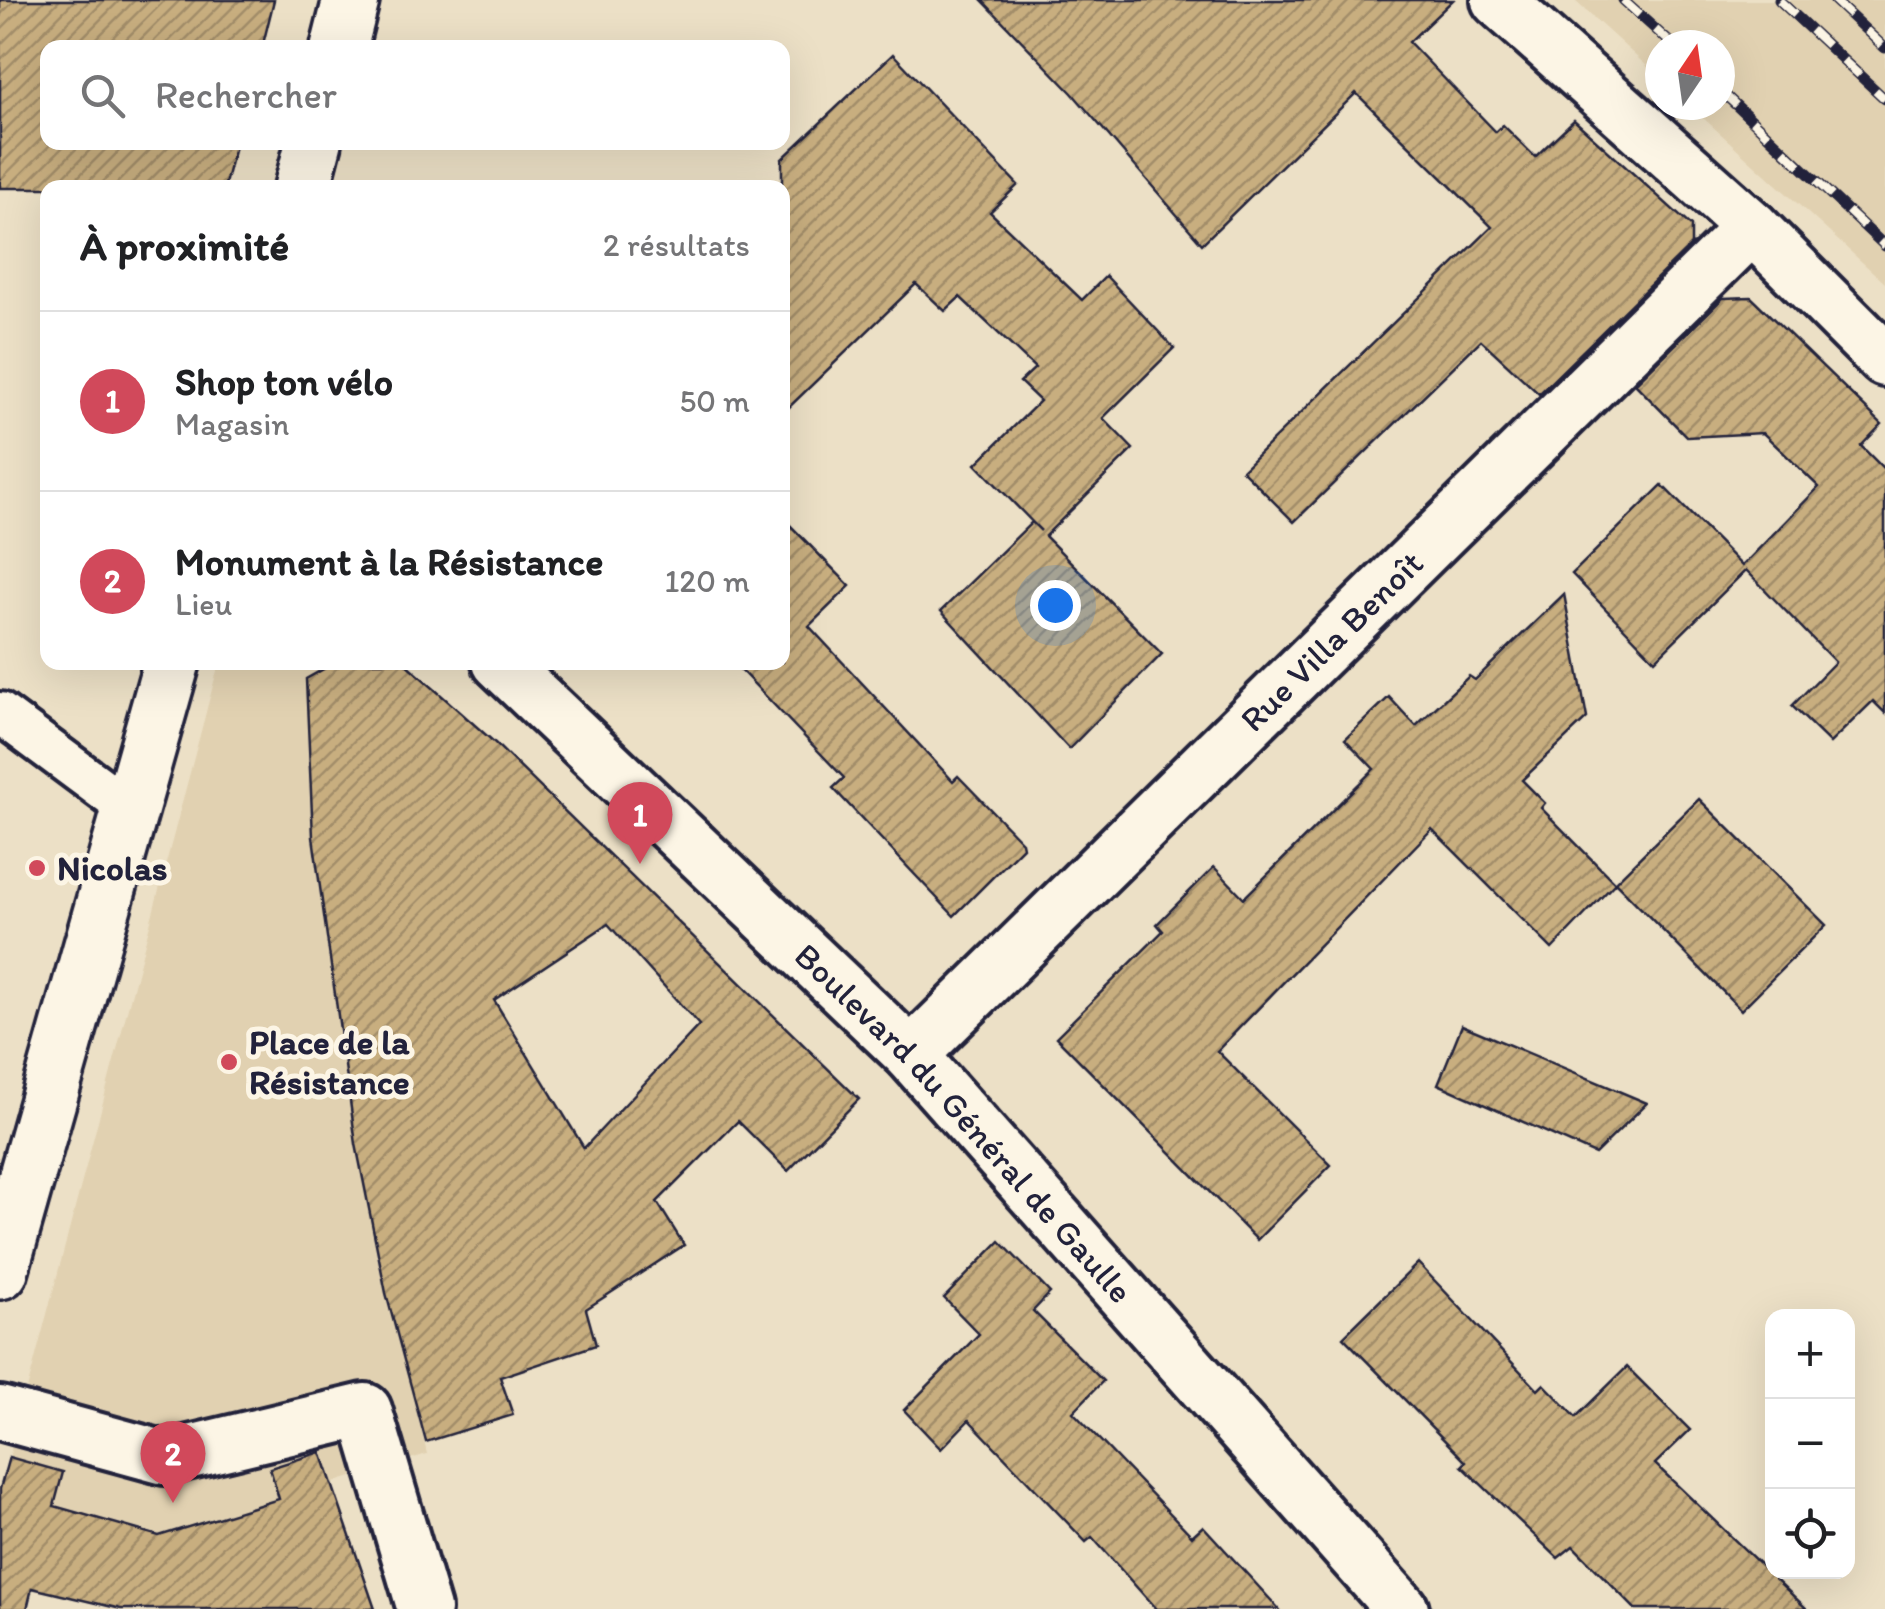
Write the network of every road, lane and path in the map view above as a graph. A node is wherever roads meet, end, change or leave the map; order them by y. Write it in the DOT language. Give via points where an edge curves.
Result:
graph roads {
  1 [pos="351,0"];
  2 [pos="1498,0"];
  3 [pos="340,40"];
  4 [pos="312,150"];
  5 [pos="304,180"];
  6 [pos="1752,227"];
  7 [pos="1885,360"];
  8 [pos="170,670"];
  9 [pos="507,670"];
  10 [pos="0,714"];
  11 [pos="128,810"];
  12 [pos="911,1055"];
  13 [pos="0,1271"];
  14 [pos="0,1413"];
  15 [pos="424,1609"];
  16 [pos="1402,1609"];
  1 -- 3 [label="main road"];
  2 -- 6 [label="street"];
  4 -- 5 [label="main road"];
  6 -- 7 [label="street"];
  6 -- 12 [label="street, Rue Villa Benoît"];
  8 -- 11 [label="main road"];
  9 -- 12 [label="street, Boulevard du Général de Gaulle"];
  10 -- 11 [label="street"];
  11 -- 13 [label="main road"];
  12 -- 16 [label="street, Boulevard du Général de Gaulle"];
  14 -- 15 [label="street" via="166,1458 365,1410"];
}
